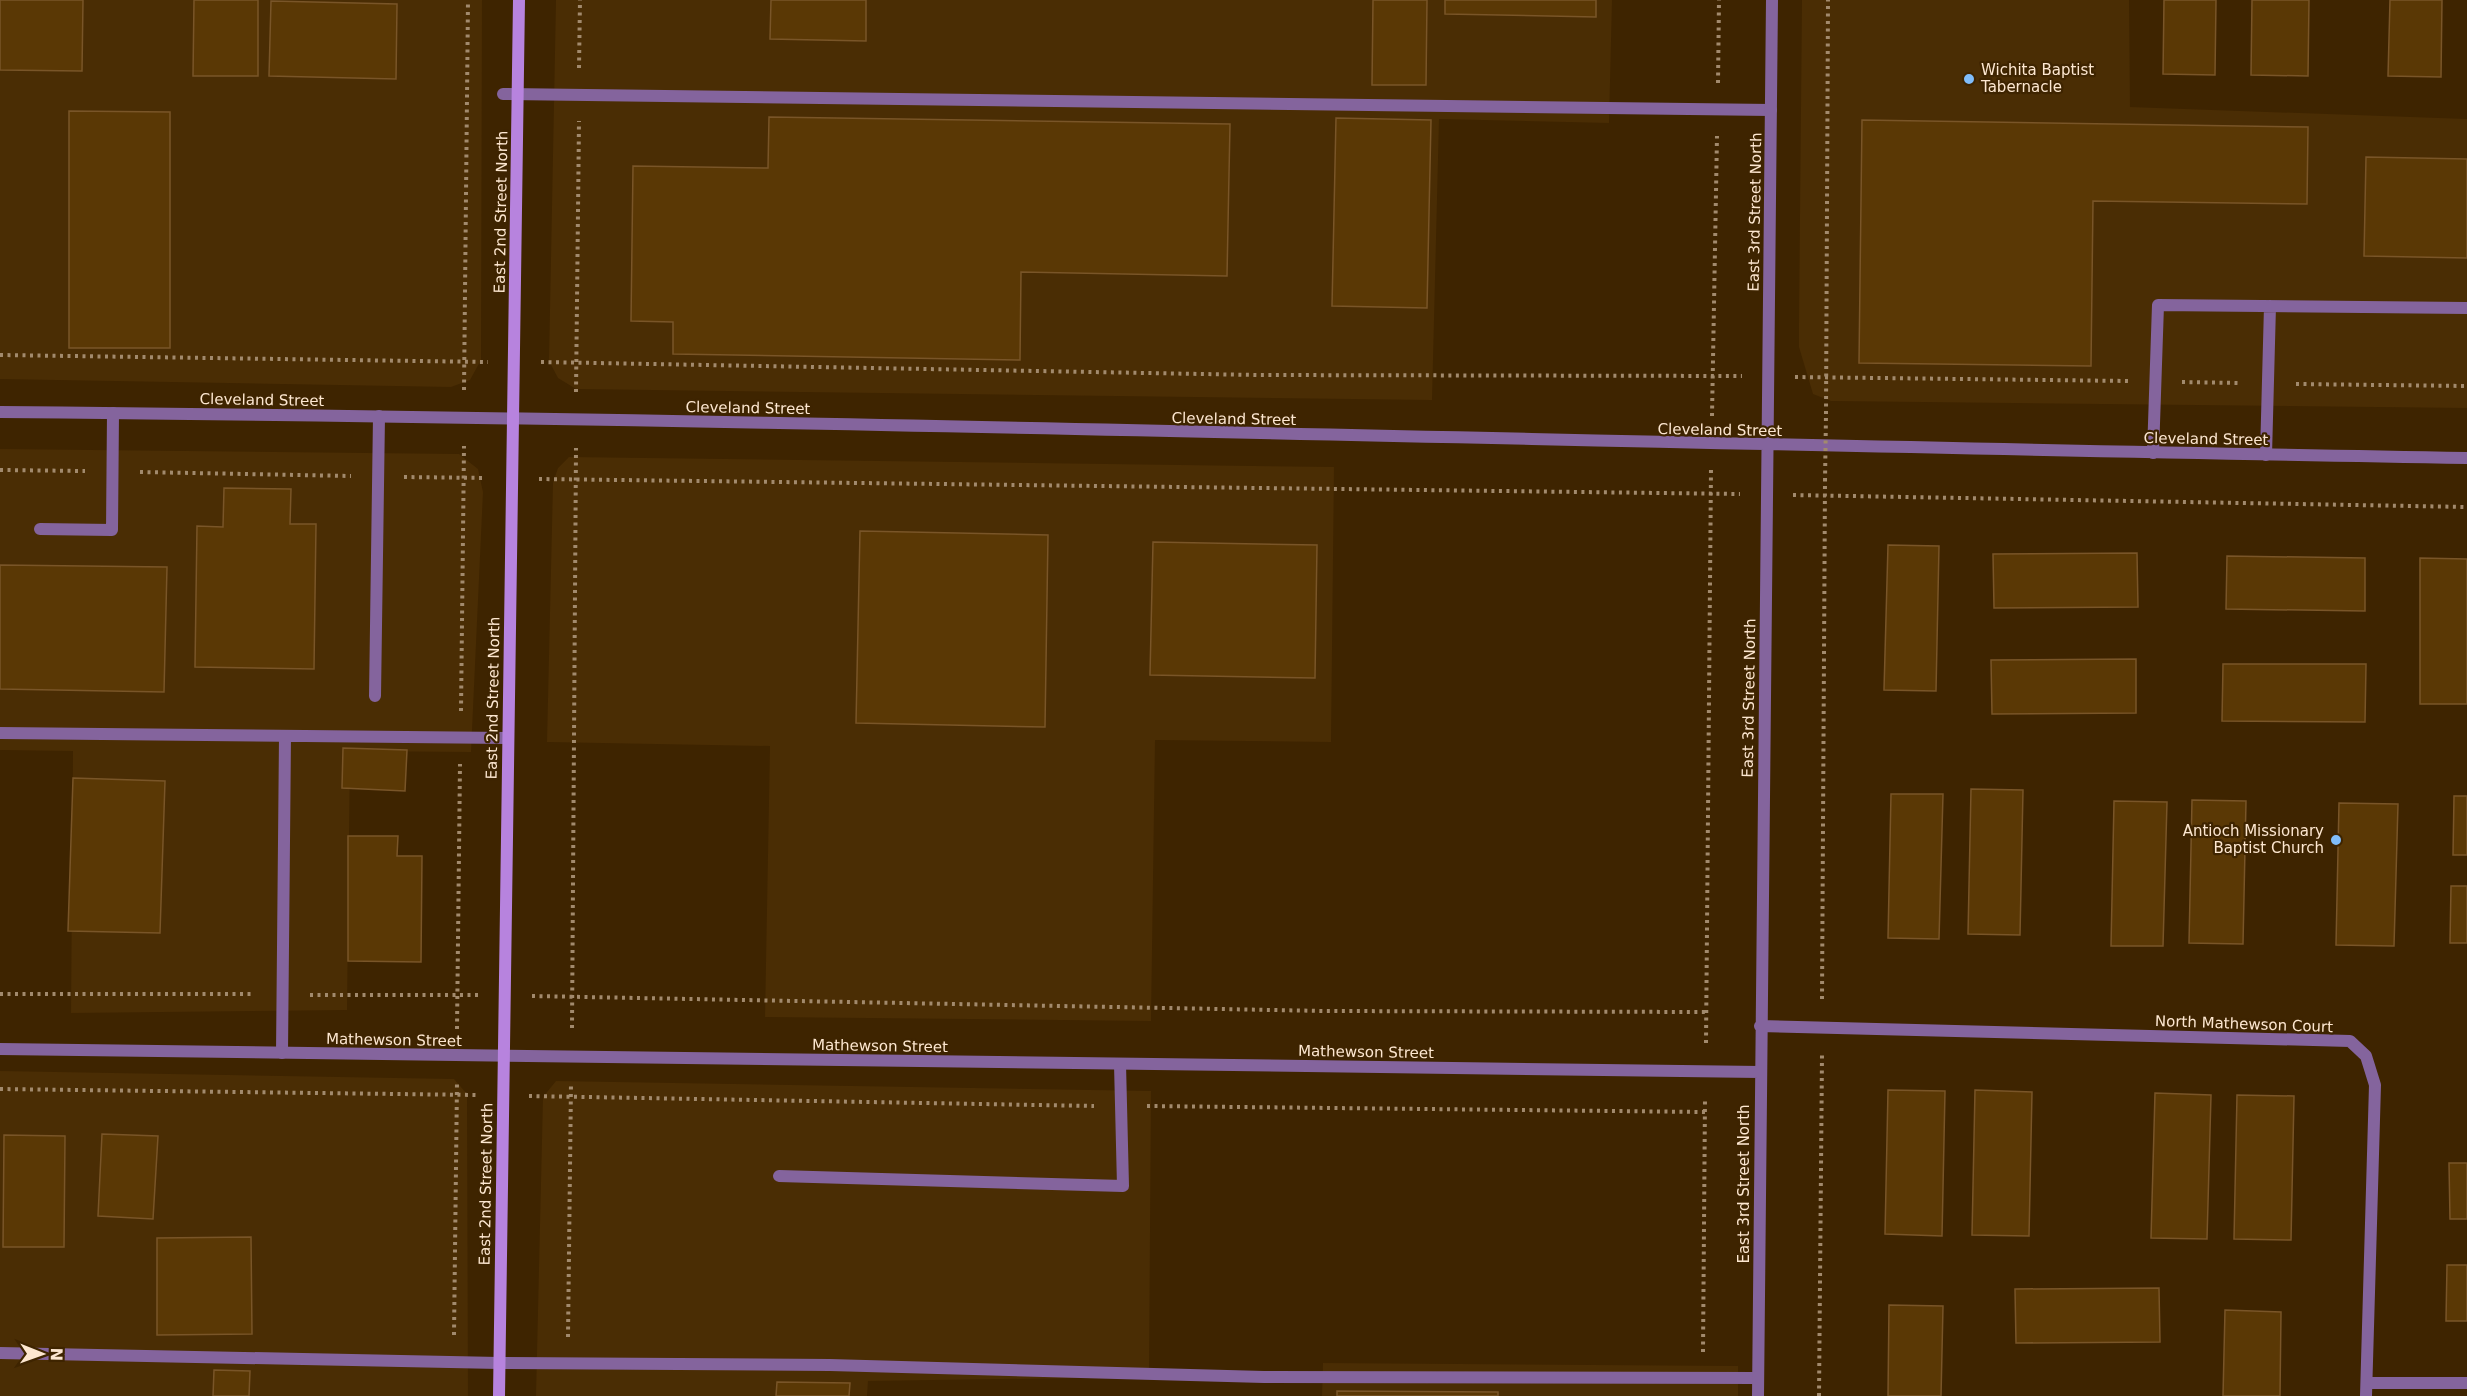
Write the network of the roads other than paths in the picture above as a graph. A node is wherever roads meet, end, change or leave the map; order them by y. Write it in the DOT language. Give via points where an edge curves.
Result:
graph roads {
  1 [pos="519,0"];
  2 [pos="1772,0"];
  3 [pos="503,94"];
  4 [pos="518,94"];
  5 [pos="1771,110"];
  6 [pos="2270,306"];
  7 [pos="2467,308"];
  8 [pos="0,412"];
  9 [pos="113,413"];
  10 [pos="379,416"];
  11 [pos="512,417"];
  12 [pos="1766,446"];
  13 [pos="2153,453"];
  14 [pos="2266,455"];
  15 [pos="2467,458"];
  16 [pos="40,529"];
  17 [pos="375,696"];
  18 [pos="0,734"];
  19 [pos="285,736"];
  20 [pos="507,738"];
  21 [pos="1760,1026"];
  22 [pos="0,1049"];
  23 [pos="282,1053"];
  24 [pos="503,1056"];
  25 [pos="1120,1064"];
  26 [pos="1760,1072"];
  27 [pos="779,1176"];
  28 [pos="0,1353"];
  29 [pos="499,1363"];
  30 [pos="1758,1378"];
  31 [pos="2367,1383"];
  32 [pos="2467,1383"];
  33 [pos="499,1396"];
  34 [pos="1758,1396"];
  35 [pos="2366,1396"];
  1 -- 4 [label="street, East 2nd Street North"];
  2 -- 5 [label="street, East 3rd Street North"];
  3 -- 4 [label="street"];
  4 -- 5 [label="street"];
  4 -- 11 [label="street, East 2nd Street North"];
  5 -- 12 [label="street, East 3rd Street North"];
  6 -- 7 [label="street"];
  6 -- 13 [label="street" via="2158,305"];
  6 -- 14 [label="street"];
  8 -- 9 [label="street, Cleveland Street"];
  9 -- 10 [label="street, Cleveland Street"];
  9 -- 16 [label="street" via="112,530"];
  10 -- 11 [label="street, Cleveland Street"];
  10 -- 17 [label="street"];
  11 -- 12 [label="street, Cleveland Street"];
  11 -- 20 [label="street, East 2nd Street North"];
  12 -- 13 [label="street, Cleveland Street"];
  12 -- 21 [label="street, East 3rd Street North"];
  13 -- 14 [label="street, Cleveland Street"];
  14 -- 15 [label="street, Cleveland Street"];
  18 -- 19 [label="street"];
  19 -- 20 [label="street"];
  19 -- 23 [label="street"];
  20 -- 24 [label="street, East 2nd Street North"];
  21 -- 26 [label="street, East 3rd Street North"];
  21 -- 31 [label="street, North Mathewson Court" via="2350,1041 2366,1056 2375,1085"];
  22 -- 23 [label="street, Mathewson Street"];
  23 -- 24 [label="street, Mathewson Street"];
  24 -- 25 [label="street, Mathewson Street"];
  24 -- 29 [label="street, East 2nd Street North"];
  25 -- 26 [label="street, Mathewson Street"];
  25 -- 27 [label="street" via="1123,1186"];
  26 -- 30 [label="street, East 3rd Street North"];
  28 -- 29 [label="street"];
  29 -- 30 [label="street" via="830,1365 1264,1377"];
  29 -- 33 [label="street, East 2nd Street North"];
  30 -- 34 [label="street, East 3rd Street North"];
  31 -- 32 [label="street"];
  31 -- 35 [label="street, North Mathewson Court"];
}
